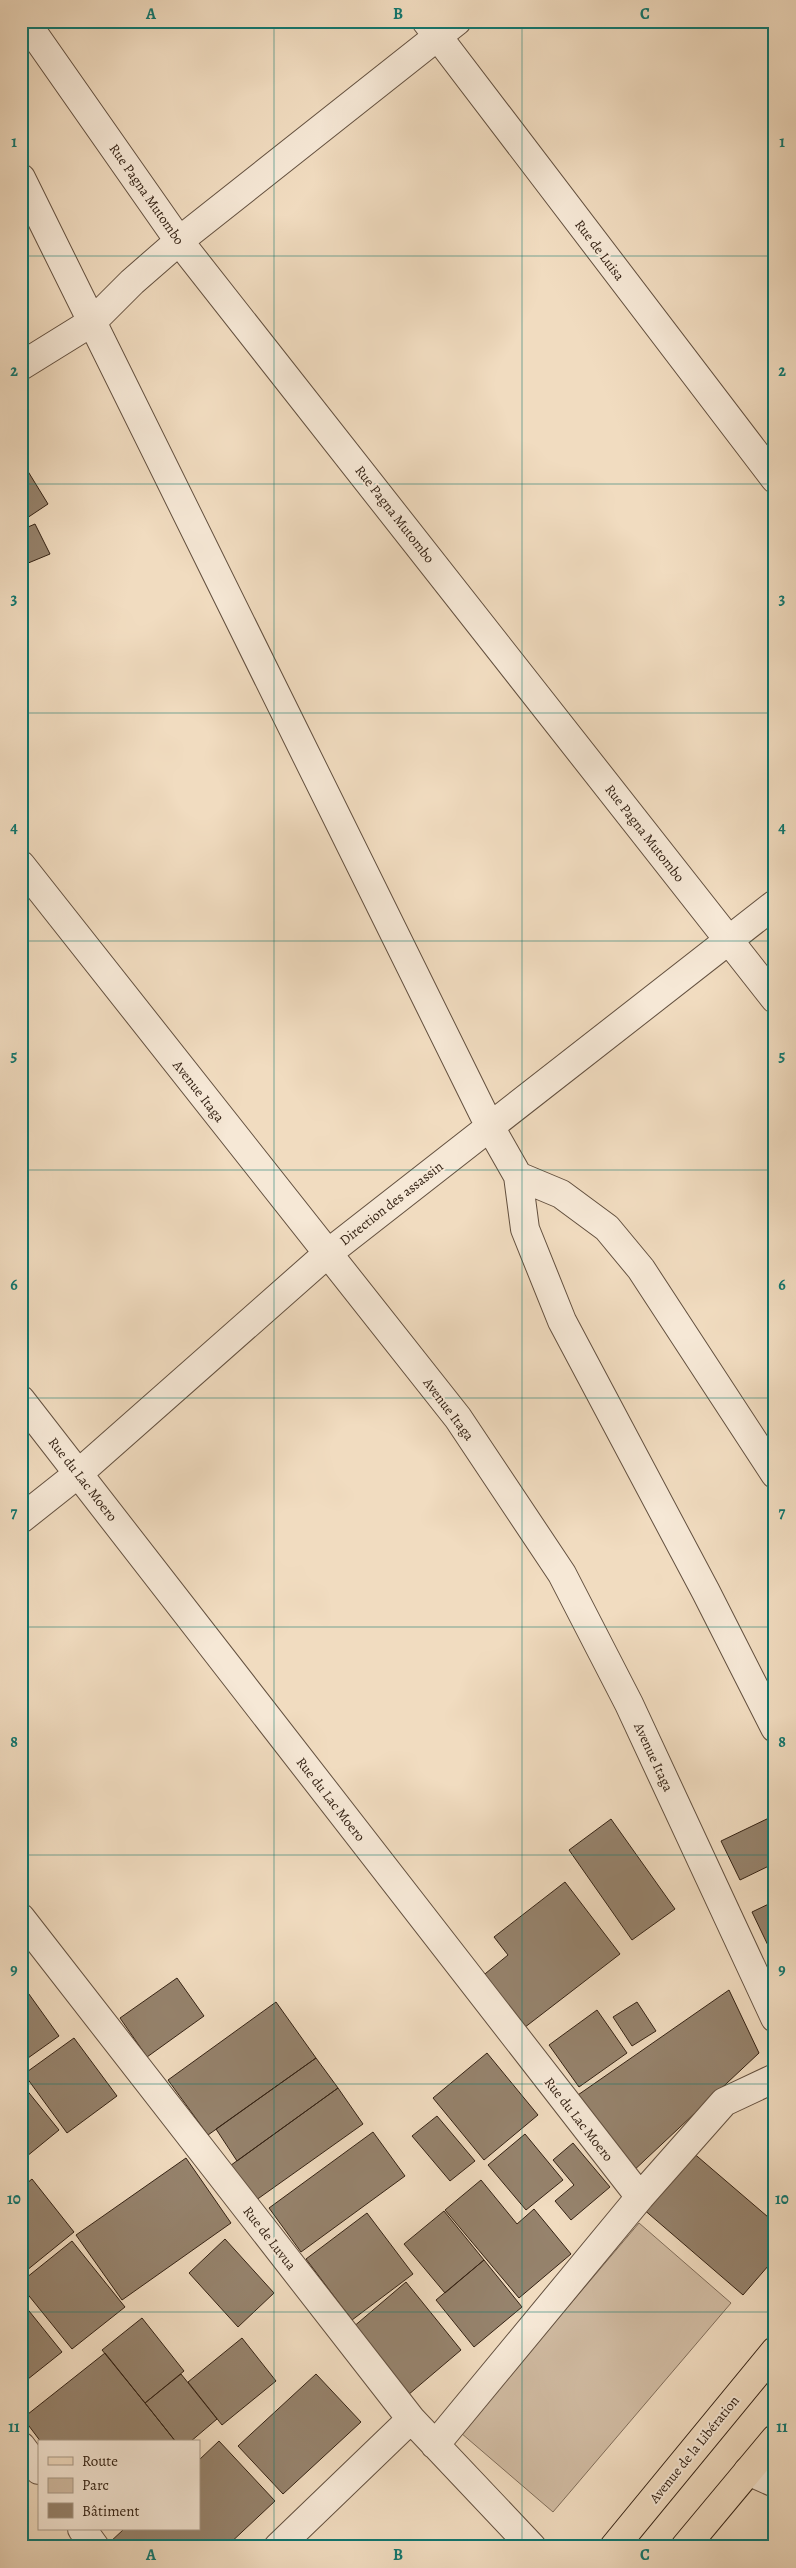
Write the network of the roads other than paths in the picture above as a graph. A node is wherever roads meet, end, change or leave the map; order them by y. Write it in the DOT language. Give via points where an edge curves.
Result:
graph roads {
  1 [pos="26,21"];
  2 [pos="440,26"];
  3 [pos="21,178"];
  4 [pos="179,241"];
  5 [pos="92,322"];
  6 [pos="21,366"];
  7 [pos="775,479"];
  8 [pos="21,865"];
  9 [pos="775,904"];
  10 [pos="728,939"];
  11 [pos="775,999"];
  12 [pos="489,1125"];
  13 [pos="518,1176"];
  14 [pos="326,1254"];
  15 [pos="21,1400"];
  16 [pos="79,1473"];
  17 [pos="775,1474"];
  18 [pos="21,1519"];
  19 [pos="775,1728"];
  20 [pos="21,1918"];
  21 [pos="775,2018"];
  22 [pos="775,2078"];
  23 [pos="640,2197"];
  24 [pos="775,2351"];
  25 [pos="411,2419"];
  26 [pos="775,2439"];
  27 [pos="434,2444"];
  28 [pos="21,2446"];
  29 [pos="38,2469"];
  30 [pos="748,2471"];
  31 [pos="775,2483"];
  32 [pos="83,2530"];
  33 [pos="95,2547"];
  34 [pos="278,2547"];
  35 [pos="532,2547"];
  36 [pos="614,2547"];
  37 [pos="685,2547"];
  1 -- 4 [label="street, Rue Pagna Mutombo"];
  2 -- 4 [label="street"];
  2 -- 7 [label="street, Rue de Luisa"];
  3 -- 5 [label="street"];
  4 -- 5 [label="street"];
  4 -- 10 [label="street, Rue Pagna Mutombo"];
  5 -- 6 [label="street"];
  5 -- 12 [label="street"];
  8 -- 14 [label="street, Avenue Itaga"];
  9 -- 10 [label="street, Direction des assassin"];
  10 -- 11 [label="street, Rue Pagna Mutombo"];
  10 -- 12 [label="street, Direction des assassin"];
  12 -- 13 [label="street"];
  12 -- 14 [label="street, Direction des assassin"];
  13 -- 17 [label="street" via="562,1194 607,1228 641,1269"];
  13 -- 19 [label="street" via="525,1229 562,1322"];
  14 -- 16 [label="street, Direction des assassin"];
  14 -- 21 [label="street, Avenue Itaga" via="458,1418 562,1574 629,1704"];
  15 -- 16 [label="street, Rue du Lac Moero"];
  16 -- 18 [label="street, Direction des assassin"];
  16 -- 23 [label="street, Rue du Lac Moero"];
  20 -- 25 [label="street, Rue de Luvua"];
  22 -- 23 [label="street" via="724,2102"];
  23 -- 27 [label="street"];
  24 -- 36 [label="main road, Avenue de la Libération"];
  25 -- 27 [label="street, Rue de Luvua"];
  25 -- 34 [label="street"];
  26 -- 30 [label="main road"];
  27 -- 35 [label="street, Rue de Luvua"];
  28 -- 29 [label="street"];
  30 -- 31 [label="street"];
  30 -- 37 [label="main road"];
  32 -- 33 [label="street"];
}
